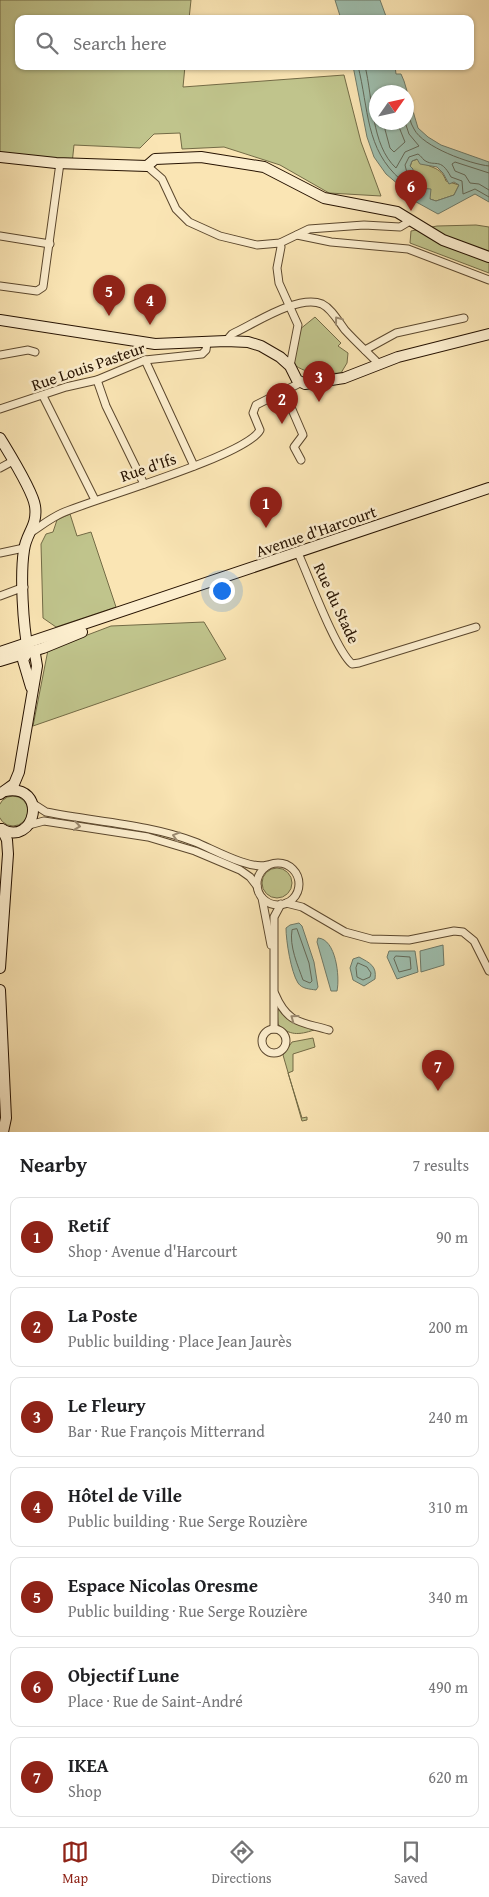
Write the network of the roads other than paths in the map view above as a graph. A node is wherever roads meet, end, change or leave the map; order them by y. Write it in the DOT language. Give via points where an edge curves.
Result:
graph roads {
  1 [pos="0,157"];
  2 [pos="60,163"];
  3 [pos="147,166"];
  4 [pos="410,221"];
  5 [pos="297,235"];
  6 [pos="0,236"];
  7 [pos="280,243"];
  8 [pos="50,244"];
  9 [pos="489,257"];
  10 [pos="489,280"];
  11 [pos="0,286"];
  12 [pos="290,306"];
  13 [pos="464,318"];
  14 [pos="0,320"];
  15 [pos="489,334"];
  16 [pos="226,341"];
  17 [pos="207,342"];
  18 [pos="365,350"];
  19 [pos="35,352"];
  20 [pos="0,356"];
  21 [pos="145,360"];
  22 [pos="378,363"];
  23 [pos="290,366"];
  24 [pos="97,380"];
  25 [pos="300,383"];
  26 [pos="284,391"];
  27 [pos="42,396"];
  28 [pos="0,409"];
  29 [pos="0,438"];
  30 [pos="301,460"];
  31 [pos="13,461"];
  32 [pos="194,466"];
  33 [pos="0,468"];
  34 [pos="144,484"];
  35 [pos="489,488"];
  36 [pos="95,500"];
  37 [pos="32,531"];
  38 [pos="24,548"];
  39 [pos="0,553"];
  40 [pos="298,553"];
  41 [pos="24,587"];
  42 [pos="0,596"];
  43 [pos="476,626"];
  44 [pos="28,648"];
  45 [pos="0,652"];
  46 [pos="0,660"];
  47 [pos="19,772"];
  48 [pos="3,792"];
  49 [pos="24,793"];
  50 [pos="32,803"];
  51 [pos="26,827"];
  52 [pos="1,829"];
  53 [pos="8,854"];
  54 [pos="267,866"];
  55 [pos="257,886"];
  56 [pos="298,888"];
  57 [pos="262,898"];
  58 [pos="284,904"];
  59 [pos="311,912"];
  60 [pos="273,953"];
  61 [pos="0,968"];
  62 [pos="489,970"];
  63 [pos="273,987"];
  64 [pos="0,990"];
  65 [pos="274,1030"];
  66 [pos="330,1030"];
  67 [pos="6,1118"];
  68 [pos="3,1132"];
  69 [pos="14,1132"];
  1 -- 2 [label="street"];
  2 -- 3 [label="street"];
  2 -- 8 [label="street"];
  3 -- 4 [label="street" via="155,160 201,157 250,163 324,198 388,209"];
  3 -- 7 [label="street" via="162,179 179,213 196,226 257,245"];
  4 -- 5 [label="street" via="400,227 364,225 309,229"];
  4 -- 9 [label="street" via="443,240"];
  5 -- 7 [label="street"];
  5 -- 10 [label="street" via="331,242 408,249"];
  6 -- 8 [label="street"];
  7 -- 12 [label="street" via="279,283"];
  8 -- 11 [label="street" via="42,289 37,292"];
  12 -- 16 [label="street" via="232,334"];
  18 -- 12 [label="street, one-way" via="322,304 307,302"];
  12 -- 23 [label="street" via="298,325"];
  13 -- 18 [label="street" via="396,333"];
  14 -- 17 [label="street" via="155,344"];
  15 -- 22 [label="street"];
  16 -- 17 [label="street"];
  16 -- 23 [label="street" via="255,344"];
  17 -- 21 [label="street, Rue Louis Pasteur" via="202,354"];
  18 -- 22 [label="street"];
  19 -- 20 [label="street" via="28,350"];
  21 -- 24 [label="street, Rue Louis Pasteur"];
  21 -- 32 [label="street"];
  22 -- 25 [label="street" via="344,378"];
  23 -- 25 [label="street"];
  24 -- 27 [label="street, Rue Louis Pasteur"];
  24 -- 34 [label="street" via="106,406"];
  25 -- 26 [label="street"];
  26 -- 30 [label="street" via="303,435 294,447"];
  26 -- 32 [label="street, Rue d'Ifs" via="256,405 253,413 260,430 257,436"];
  27 -- 28 [label="street, Rue Louis Pasteur"];
  27 -- 36 [label="street"];
  29 -- 31 [label="street"];
  31 -- 33 [label="street"];
  31 -- 37 [label="street" via="35,504"];
  32 -- 34 [label="street, Rue d'Ifs"];
  34 -- 36 [label="street, Rue d'Ifs"];
  35 -- 40 [label="street, Avenue d'Harcourt"];
  36 -- 37 [label="street, Rue d'Ifs" via="60,514"];
  37 -- 38 [label="street"];
  38 -- 39 [label="street"];
  38 -- 41 [label="street"];
  40 -- 43 [label="street, Rue du Stade" via="352,664"];
  40 -- 44 [label="street, Avenue d'Harcourt" via="152,603 42,648"];
  41 -- 42 [label="street"];
  41 -- 44 [label="street"];
  44 -- 45 [label="street, Avenue d'Harcourt"];
  44 -- 46 [label="street"];
  44 -- 47 [label="street" via="23,660 32,690"];
  47 -- 48 [label="street" via="15,782"];
  47 -- 49 [label="street"];
  48 -- 49 [label="street" via="18,790"];
  49 -- 50 [label="street"];
  50 -- 51 [label="street" via="34,814"];
  54 -- 50 [label="street, one-way" via="249,865 159,831 46,812"];
  51 -- 52 [label="street" via="14,832"];
  51 -- 53 [label="street" via="16,836"];
  51 -- 55 [label="street, one-way" via="44,821 166,842 240,870"];
  52 -- 53 [label="street" via="7,840"];
  53 -- 61 [label="street"];
  54 -- 55 [label="street" via="260,873"];
  54 -- 56 [label="street" via="277,862 290,866 297,876"];
  55 -- 57 [label="street"];
  56 -- 58 [label="street"];
  56 -- 59 [label="street"];
  57 -- 58 [label="street" via="269,903"];
  57 -- 60 [label="street"];
  58 -- 59 [label="street" via="294,904"];
  58 -- 60 [label="street" via="274,915"];
  59 -- 62 [label="street" via="345,932 371,939 415,940 452,931 463,932 471,937"];
  60 -- 63 [label="street"];
  63 -- 65 [label="street"];
  66 -- 63 [label="street, one-way" via="309,1026 293,1018 280,1003"];
  64 -- 67 [label="street"];
  67 -- 68 [label="street"];
  67 -- 69 [label="street"];
}
